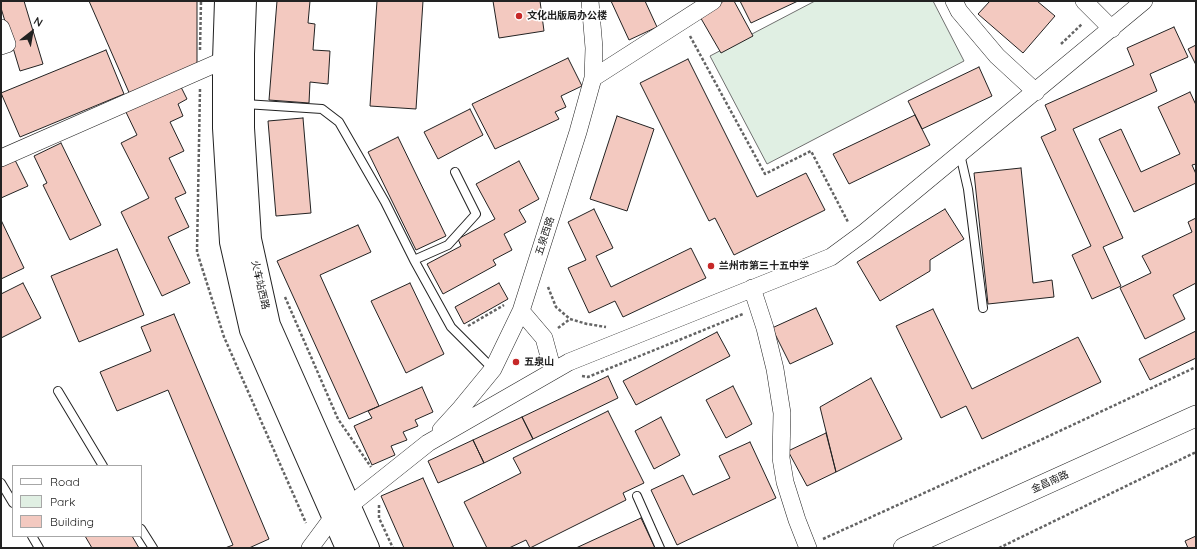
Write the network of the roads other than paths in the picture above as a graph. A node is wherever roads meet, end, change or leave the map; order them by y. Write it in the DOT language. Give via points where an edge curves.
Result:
graph roads {
  1 [pos="226,1"];
  2 [pos="245,1"];
  3 [pos="590,1"];
  4 [pos="713,1"];
  5 [pos="954,1"];
  6 [pos="1144,1"];
  7 [pos="1089,6"];
  8 [pos="1,28"];
  9 [pos="1112,29"];
  10 [pos="1,46"];
  11 [pos="224,60"];
  12 [pos="593,78"];
  13 [pos="1036,92"];
  14 [pos="243,104"];
  15 [pos="960,154"];
  16 [pos="1,158"];
  17 [pos="455,172"];
  18 [pos="414,260"];
  19 [pos="752,288"];
  20 [pos="983,308"];
  21 [pos="521,311"];
  22 [pos="493,369"];
  23 [pos="553,372"];
  24 [pos="58,391"];
  25 [pos="1196,416"];
  26 [pos="428,443"];
  27 [pos="102,465"];
  28 [pos="1,482"];
  29 [pos="637,496"];
  30 [pos="12,502"];
  31 [pos="341,511"];
  32 [pos="142,530"];
  33 [pos="32,537"];
  34 [pos="808,547"];
  35 [pos="38,548"];
  36 [pos="153,548"];
  37 [pos="310,548"];
  38 [pos="347,548"];
  39 [pos="368,548"];
  40 [pos="660,548"];
  41 [pos="904,548"];
  1 -- 11 [label="main road, 火车站西路"];
  2 -- 14 [label="main road, 火车站西路"];
  3 -- 12 [label="street, 五泉西路" via="594,48"];
  4 -- 12 [label="street"];
  5 -- 13 [label="street" via="959,11 997,56"];
  6 -- 9 [label="street"];
  7 -- 9 [label="street"];
  8 -- 10 [label="street" via="7,44"];
  9 -- 13 [label="street"];
  11 -- 16 [label="street"];
  11 -- 31 [label="main road, 火车站西路" via="224,128 231,242 252,330"];
  12 -- 21 [label="street, 五泉西路"];
  13 -- 15 [label="street"];
  14 -- 18 [label="lane" via="322,109 339,122 385,202"];
  14 -- 31 [label="main road, 火车站西路" via="250,239 270,325"];
  15 -- 19 [label="street" via="856,239 830,256"];
  15 -- 20 [label="lane" via="968,189"];
  17 -- 18 [label="lane" via="476,214 448,245"];
  18 -- 22 [label="lane" via="451,327"];
  19 -- 23 [label="street" via="569,362"];
  19 -- 34 [label="street" via="775,369 782,413 781,458 785,482"];
  21 -- 22 [label="street, 五泉西路"];
  21 -- 23 [label="street" via="544,338"];
  22 -- 26 [label="street, 五泉西路"];
  23 -- 26 [label="street"];
  24 -- 27 [label="lane"];
  25 -- 41 [label="street, 金昌南路"];
  26 -- 31 [label="street"];
  28 -- 30 [label="lane"];
  29 -- 40 [label="lane"];
  31 -- 37 [label="street"];
  31 -- 38 [label="main road, 火车站西路"];
  31 -- 39 [label="main road, 火车站西路"];
  32 -- 36 [label="lane"];
  33 -- 35 [label="lane"];
}
